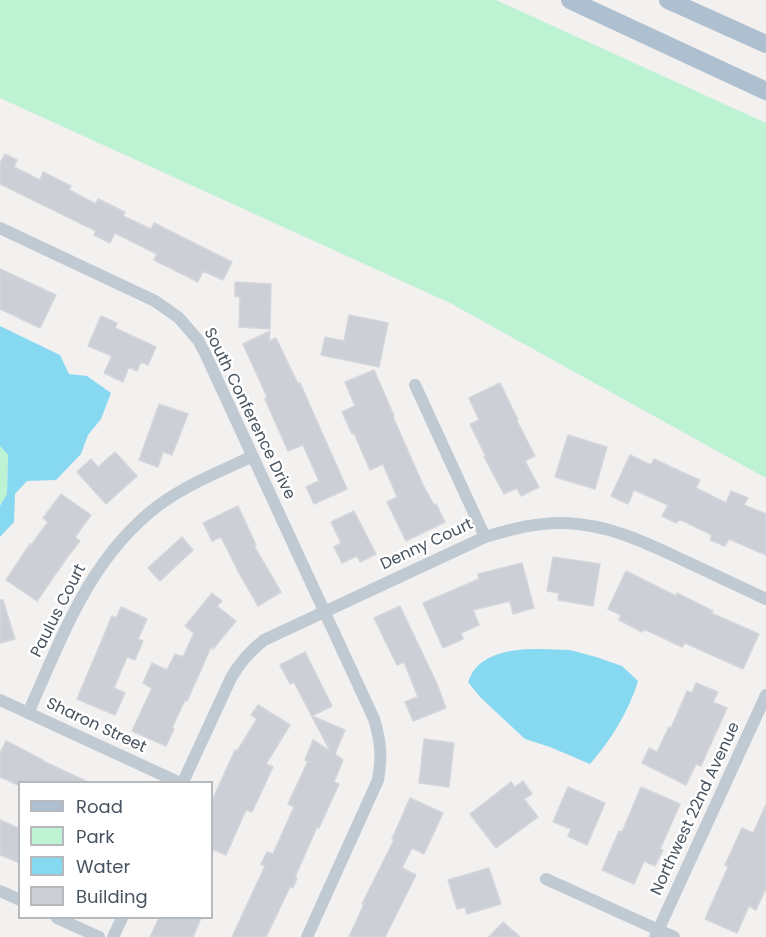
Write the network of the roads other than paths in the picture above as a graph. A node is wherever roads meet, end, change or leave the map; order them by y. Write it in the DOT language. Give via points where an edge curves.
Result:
graph roads {
  1 [pos="570,0"];
  2 [pos="669,0"];
  3 [pos="766,44"];
  4 [pos="766,90"];
  5 [pos="0,228"];
  6 [pos="415,386"];
  7 [pos="253,456"];
  8 [pos="485,537"];
  9 [pos="766,599"];
  10 [pos="324,611"];
  11 [pos="766,695"];
  12 [pos="0,700"];
  13 [pos="28,713"];
  14 [pos="174,781"];
  15 [pos="184,781"];
  16 [pos="546,879"];
  17 [pos="0,891"];
  18 [pos="18,899"];
  19 [pos="59,919"];
  20 [pos="122,919"];
  21 [pos="657,934"];
  22 [pos="99,937"];
  23 [pos="113,937"];
  24 [pos="307,937"];
  25 [pos="674,937"];
  1 -- 4 [label="main road"];
  2 -- 3 [label="main road"];
  5 -- 7 [label="street, South Conference Drive" via="155,301 179,318 205,353"];
  6 -- 8 [label="street"];
  7 -- 10 [label="street, South Conference Drive"];
  7 -- 13 [label="street, Paulus Court" via="159,505 116,546 89,582"];
  8 -- 9 [label="street, Denny Court" via="541,524 599,527 631,536"];
  8 -- 10 [label="street, Denny Court"];
  10 -- 15 [label="street, Denny Court" via="264,640 239,664"];
  10 -- 24 [label="street, South Conference Drive" via="374,719 380,736 381,762 373,792"];
  11 -- 21 [label="street, Northwest 22nd Avenue"];
  12 -- 13 [label="street, Sharon Street"];
  13 -- 14 [label="street, Sharon Street"];
  16 -- 21 [label="street"];
  17 -- 18 [label="street"];
  19 -- 22 [label="street"];
  20 -- 23 [label="street"];
  21 -- 25 [label="street"];
}
